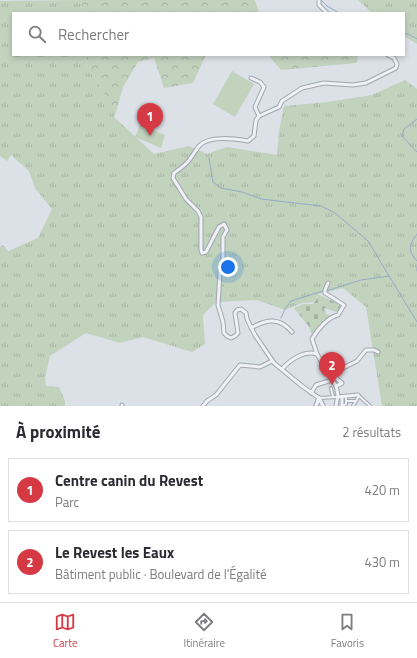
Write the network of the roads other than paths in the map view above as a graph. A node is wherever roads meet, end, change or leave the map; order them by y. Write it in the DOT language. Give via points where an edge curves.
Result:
graph roads {
  1 [pos="319,0"];
  2 [pos="326,12"];
  3 [pos="390,56"];
  4 [pos="251,78"];
  5 [pos="259,116"];
  6 [pos="328,283"];
  7 [pos="251,328"];
  8 [pos="292,332"];
  9 [pos="378,352"];
  10 [pos="317,354"];
  11 [pos="272,361"];
  12 [pos="282,369"];
  13 [pos="332,379"];
  14 [pos="336,386"];
  15 [pos="331,388"];
  16 [pos="311,393"];
  17 [pos="346,396"];
  18 [pos="358,396"];
  19 [pos="321,397"];
  20 [pos="333,397"];
  21 [pos="337,397"];
  22 [pos="342,397"];
  23 [pos="356,400"];
  24 [pos="347,401"];
  25 [pos="203,406"];
  26 [pos="316,406"];
  27 [pos="323,406"];
  28 [pos="336,406"];
  29 [pos="344,406"];
  30 [pos="353,406"];
  31 [pos="370,406"];
  1 -- 2 [label="street" via="319,5"];
  3 -- 5 [label="street" via="397,64 391,72 366,83 324,83 302,88 282,101 279,107"];
  4 -- 5 [label="street" via="264,87 255,107"];
  5 -- 7 [label="street" via="251,139 210,140 200,146 173,176 186,199 198,211 202,253 206,252 219,227 224,224 227,230 223,237 218,305 224,333 231,338 238,333 235,313 241,309 246,313"];
  6 -- 10 [label="street" via="325,291 344,305 338,315 317,330 312,339"];
  7 -- 8 [label="street" via="269,321 285,325"];
  7 -- 11 [label="street"];
  9 -- 13 [label="street" via="372,349 365,351 357,361 343,368 336,368"];
  10 -- 12 [label="street" via="310,353 297,357"];
  10 -- 13 [label="street"];
  11 -- 12 [label="street"];
  11 -- 25 [label="street" via="260,367 240,365 216,395"];
  12 -- 16 [label="street"];
  13 -- 14 [label="street"];
  13 -- 14 [label="street" via="336,378 342,382"];
  13 -- 16 [label="street" via="316,385"];
  14 -- 21 [label="street"];
  15 -- 20 [label="street"];
  16 -- 19 [label="street"];
  17 -- 18 [label="street"];
  17 -- 22 [label="street"];
  17 -- 24 [label="street"];
  18 -- 23 [label="street"];
  18 -- 31 [label="street"];
  19 -- 20 [label="street"];
  19 -- 26 [label="street"];
  19 -- 27 [label="street"];
  20 -- 21 [label="street"];
  21 -- 22 [label="street"];
  21 -- 28 [label="street"];
  22 -- 29 [label="street"];
  23 -- 24 [label="street"];
  23 -- 30 [label="street"];
  24 -- 29 [label="street"];
}
